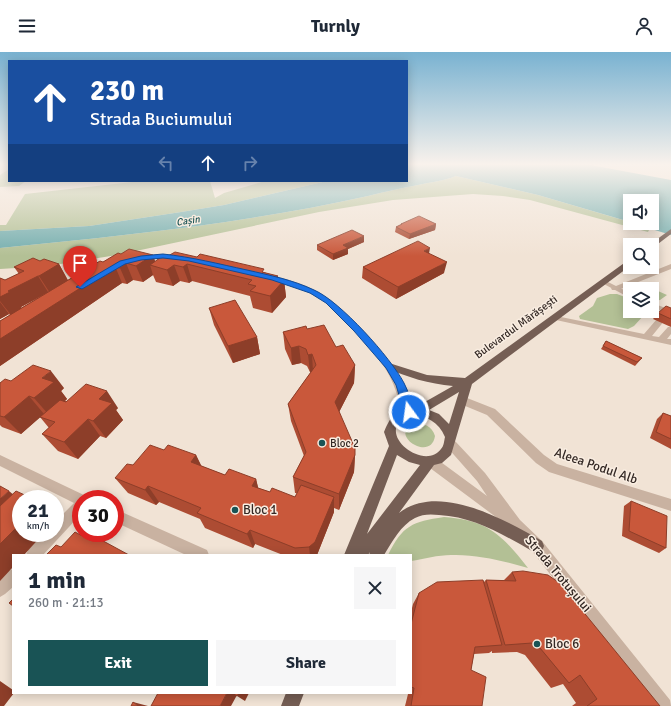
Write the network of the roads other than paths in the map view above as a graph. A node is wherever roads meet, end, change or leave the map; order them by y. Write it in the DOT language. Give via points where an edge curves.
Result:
graph roads {
  1 [pos="671,231"];
  2 [pos="659,240"];
  3 [pos="184,258"];
  4 [pos="129,260"];
  5 [pos="671,266"];
  6 [pos="623,268"];
  7 [pos="267,277"];
  8 [pos="604,282"];
  9 [pos="615,288"];
  10 [pos="623,292"];
  11 [pos="659,308"];
  12 [pos="669,312"];
  13 [pos="556,318"];
  14 [pos="671,329"];
  15 [pos="646,337"];
  16 [pos="661,340"];
  17 [pos="671,342"];
  18 [pos="389,366"];
  19 [pos="467,382"];
  20 [pos="462,400"];
  21 [pos="413,412"];
  22 [pos="451,441"];
  23 [pos="395,446"];
  24 [pos="0,460"];
  25 [pos="430,461"];
  26 [pos="72,496"];
  27 [pos="671,505"];
  28 [pos="72,514"];
  29 [pos="124,519"];
  30 [pos="64,522"];
  31 [pos="515,525"];
  32 [pos="45,542"];
  33 [pos="537,546"];
  34 [pos="34,554"];
  35 [pos="200,554"];
  36 [pos="351,554"];
  37 [pos="360,554"];
  38 [pos="377,554"];
  39 [pos="12,577"];
  40 [pos="0,589"];
  41 [pos="295,694"];
  42 [pos="290,706"];
  43 [pos="664,706"];
  1 -- 2 [label="main road"];
  3 -- 4 [label="street" via="159,256"];
  5 -- 9 [label="street"];
  6 -- 8 [label="main road, Bulevardul Mărășești"];
  7 -- 18 [label="street" via="320,295 357,329"];
  8 -- 9 [label="lane"];
  8 -- 13 [label="main road, Bulevardul Mărășești"];
  9 -- 10 [label="lane"];
  11 -- 12 [label="lane"];
  12 -- 15 [label="lane"];
  13 -- 15 [label="lane"];
  13 -- 19 [label="main road, Bulevardul Mărășești"];
  14 -- 16 [label="lane"];
  15 -- 16 [label="lane"];
  16 -- 17 [label="lane"];
  18 -- 19 [label="main road" via="436,382"];
  18 -- 21 [label="street"];
  19 -- 20 [label="main road"];
  19 -- 21 [label="main road, Bulevardul Mărășești"];
  20 -- 22 [label="main road"];
  20 -- 27 [label="street, Aleea Podul Alb" via="491,412 552,468"];
  21 -- 22 [label="main road" via="431,414 442,422 449,432"];
  21 -- 23 [label="main road" via="402,415 392,425 390,432"];
  22 -- 25 [label="main road" via="445,454"];
  22 -- 31 [label="street, Strada Trotușului" via="490,488"];
  23 -- 25 [label="main road" via="407,456"];
  23 -- 36 [label="main road"];
  24 -- 26 [label="street"];
  25 -- 31 [label="street"];
  25 -- 37 [label="main road"];
  28 -- 30 [label="street"];
  29 -- 35 [label="street"];
  31 -- 33 [label="street, Strada Trotușului"];
  32 -- 34 [label="street"];
  33 -- 38 [label="main road" via="477,514 452,508 426,508 404,517"];
  33 -- 43 [label="street, Strada Trotușului"];
  39 -- 40 [label="street"];
  41 -- 42 [label="main road"];
}
